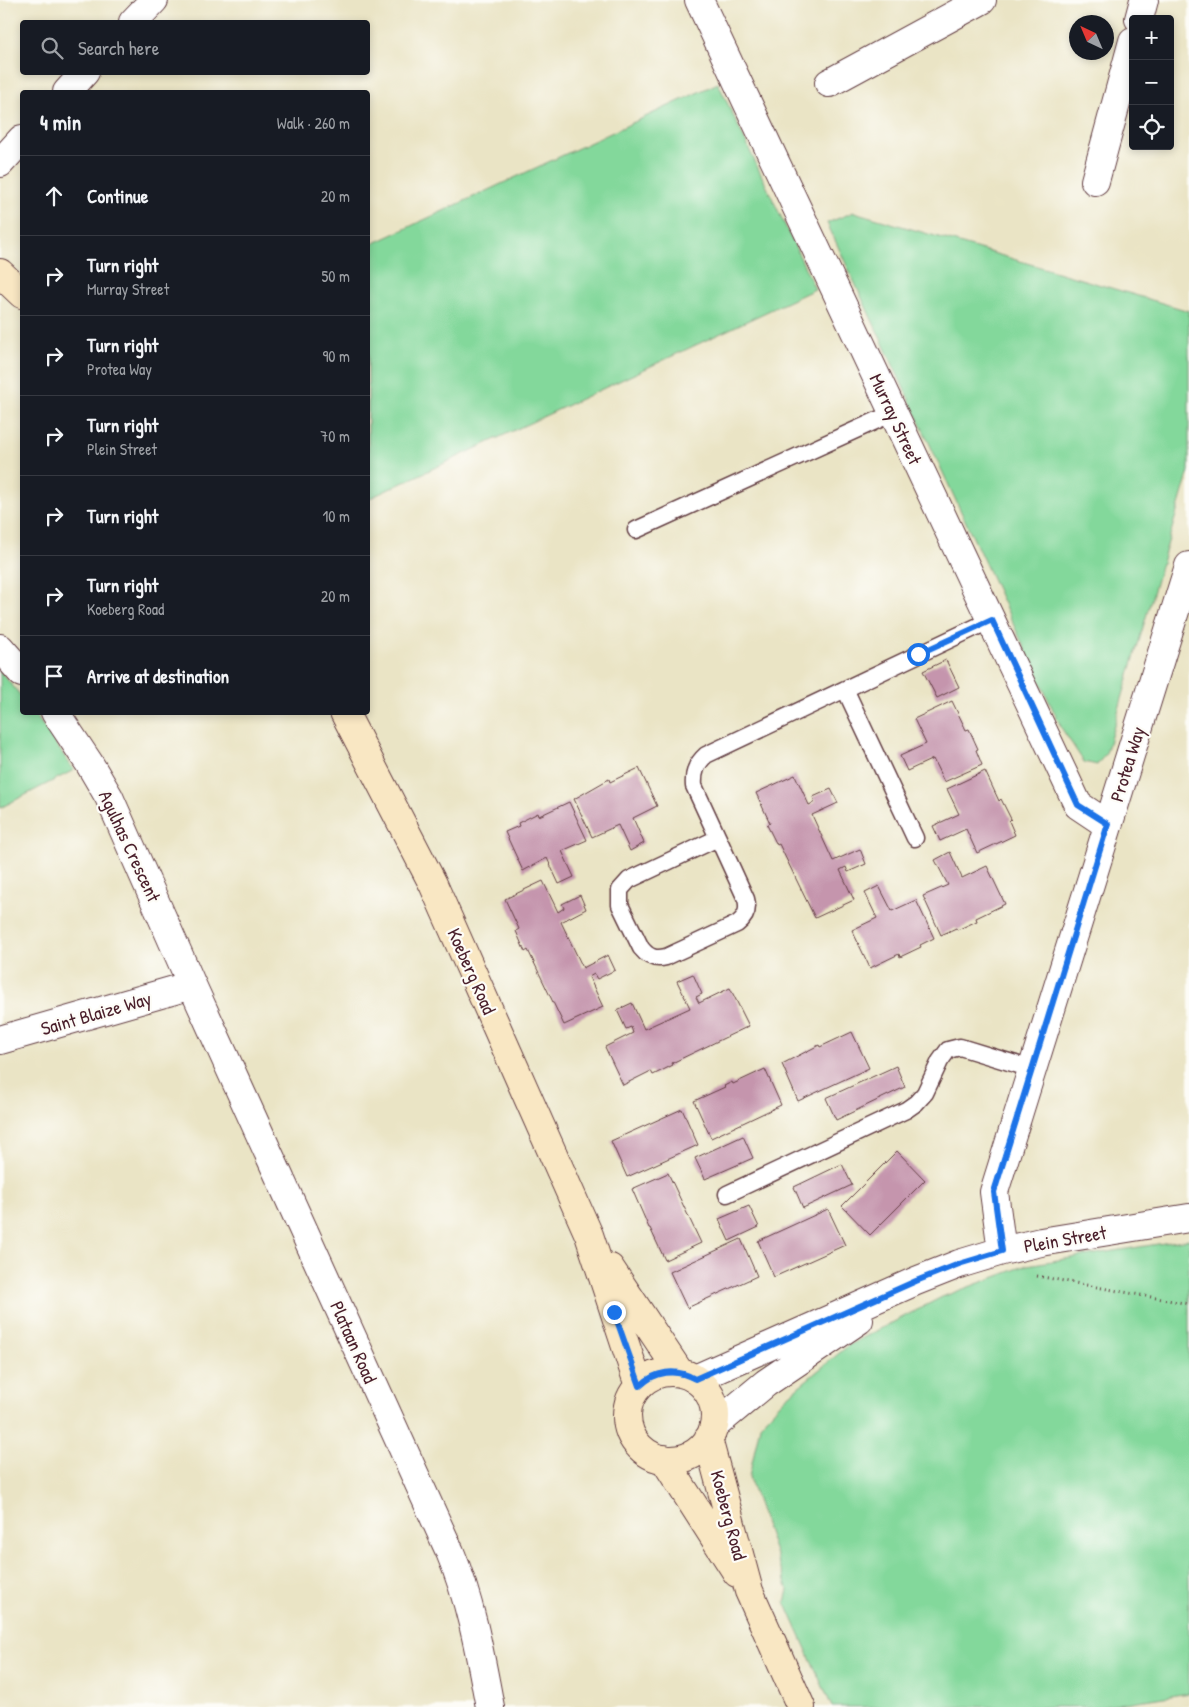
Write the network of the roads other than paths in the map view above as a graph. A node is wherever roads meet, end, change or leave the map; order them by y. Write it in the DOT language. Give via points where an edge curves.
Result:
graph roads {
  1 [pos="154,0"];
  2 [pos="699,0"];
  3 [pos="982,0"];
  4 [pos="1144,0"];
  5 [pos="1140,15"];
  6 [pos="135,20"];
  7 [pos="1129,56"];
  8 [pos="83,75"];
  9 [pos="829,83"];
  10 [pos="68,90"];
  11 [pos="20,141"];
  12 [pos="0,163"];
  13 [pos="1095,181"];
  14 [pos="0,273"];
  15 [pos="20,292"];
  16 [pos="893,413"];
  17 [pos="636,530"];
  18 [pos="1189,566"];
  19 [pos="992,620"];
  20 [pos="0,648"];
  21 [pos="20,671"];
  22 [pos="845,689"];
  23 [pos="56,715"];
  24 [pos="346,715"];
  25 [pos="1108,824"];
  26 [pos="718,838"];
  27 [pos="915,838"];
  28 [pos="192,985"];
  29 [pos="0,1040"];
  30 [pos="1032,1069"];
  31 [pos="727,1194"];
  32 [pos="1189,1218"];
  33 [pos="589,1235"];
  34 [pos="1002,1251"];
  35 [pos="916,1281"];
  36 [pos="688,1376"];
  37 [pos="640,1386"];
  38 [pos="711,1433"];
  39 [pos="664,1459"];
  40 [pos="749,1591"];
  41 [pos="490,1707"];
  42 [pos="801,1707"];
  1 -- 6 [label="street"];
  2 -- 16 [label="street, Murray Street"];
  3 -- 9 [label="street"];
  4 -- 5 [label="street"];
  7 -- 13 [label="street"];
  8 -- 10 [label="street"];
  11 -- 12 [label="street"];
  14 -- 15 [label="main road"];
  16 -- 17 [label="lane"];
  16 -- 19 [label="street, Murray Street"];
  18 -- 25 [label="street, Protea Way"];
  19 -- 22 [label="lane"];
  19 -- 25 [label="street, Murray Street" via="1078,805"];
  20 -- 21 [label="street"];
  22 -- 26 [label="lane" via="713,751 700,761 695,768 694,786"];
  22 -- 27 [label="lane"];
  23 -- 28 [label="street, Agulhas Crescent" via="109,797"];
  24 -- 33 [label="main road, Koeberg Road" via="433,884"];
  25 -- 30 [label="street, Protea Way"];
  26 -- 26 [label="lane" via="746,899 747,913 737,924 666,957 652,958 641,948 620,905 620,890 629,880"];
  28 -- 29 [label="street, Saint Blaize Way"];
  28 -- 41 [label="street, Plataan Road" via="458,1572 476,1632"];
  30 -- 31 [label="lane" via="960,1047 948,1050 925,1093 906,1110"];
  30 -- 34 [label="street, Protea Way" via="994,1192"];
  32 -- 34 [label="street, Plein Street"];
  33 -- 36 [label="main road, Koeberg Road"];
  33 -- 37 [label="main road, Koeberg Road"];
  34 -- 35 [label="street, Plein Street"];
  35 -- 36 [label="street, Plein Street"];
  35 -- 38 [label="street, Plein Street" via="766,1383"];
  36 -- 37 [label="main road" via="658,1374"];
  36 -- 38 [label="main road" via="705,1388 712,1400 715,1413"];
  37 -- 39 [label="main road" via="628,1410 630,1430 646,1452"];
  38 -- 39 [label="main road" via="698,1450 686,1457"];
  38 -- 40 [label="main road, Koeberg Road"];
  39 -- 40 [label="main road, Koeberg Road"];
  40 -- 42 [label="main road, Koeberg Road"];
}
